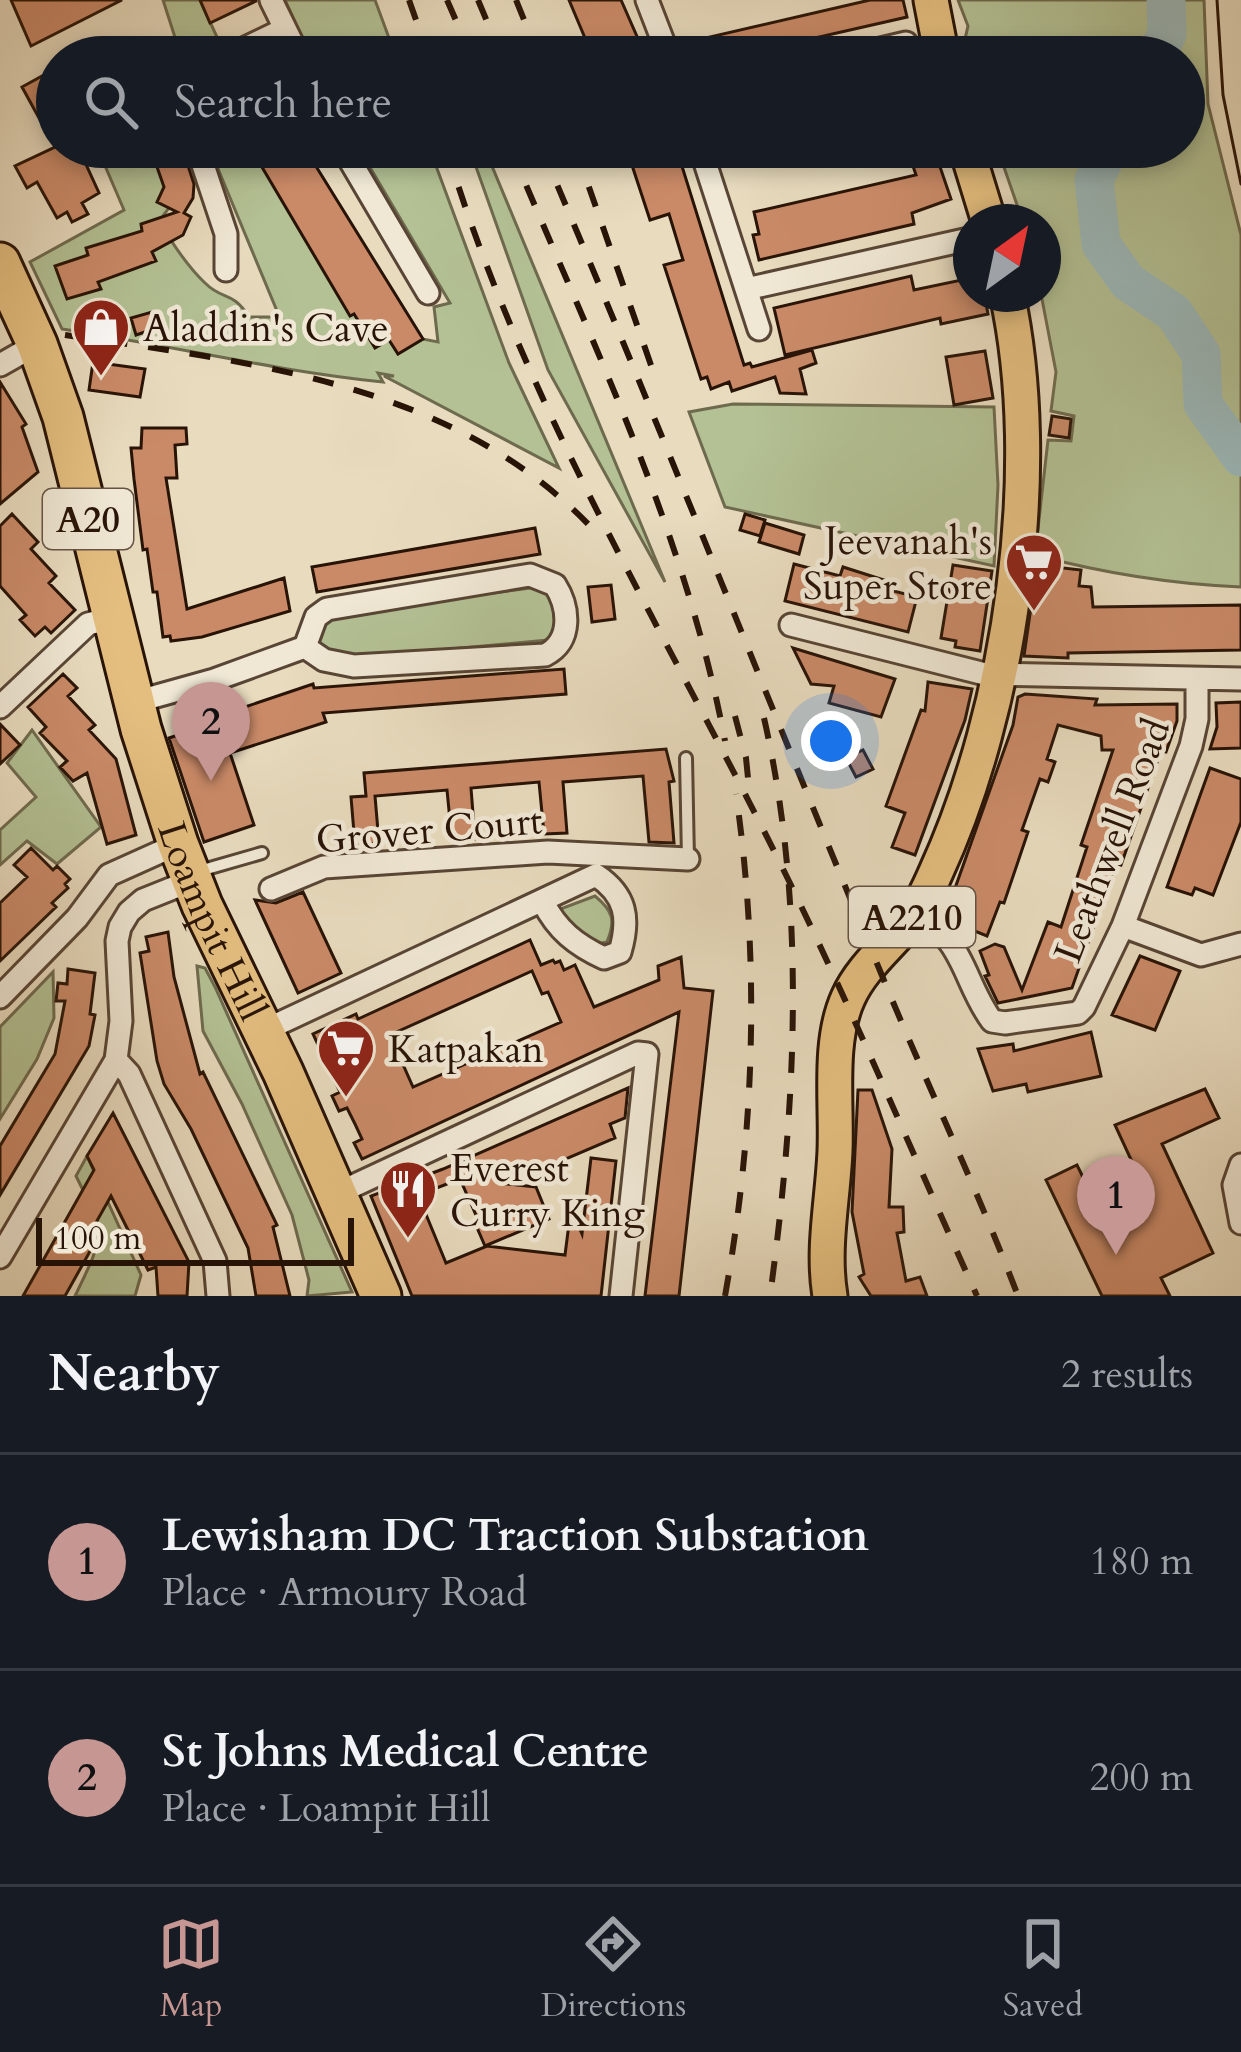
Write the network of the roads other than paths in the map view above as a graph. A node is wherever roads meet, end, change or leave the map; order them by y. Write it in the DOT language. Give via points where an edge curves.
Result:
graph roads {
  1 [pos="272,0"];
  2 [pos="647,0"];
  3 [pos="931,0"];
  4 [pos="285,29"];
  5 [pos="270,36"];
  6 [pos="288,36"];
  7 [pos="661,36"];
  8 [pos="938,36"];
  9 [pos="204,168"];
  10 [pos="354,168"];
  11 [pos="707,168"];
  12 [pos="969,168"];
  13 [pos="975,204"];
  14 [pos="953,238"];
  15 [pos="0,263"];
  16 [pos="226,270"];
  17 [pos="746,290"];
  18 [pos="428,293"];
  19 [pos="1011,312"];
  20 [pos="759,329"];
  21 [pos="33,334"];
  22 [pos="0,365"];
  23 [pos="111,618"];
  24 [pos="791,625"];
  25 [pos="305,646"];
  26 [pos="1000,675"];
  27 [pos="1241,679"];
  28 [pos="1197,680"];
  29 [pos="134,702"];
  30 [pos="0,706"];
  31 [pos="686,758"];
  32 [pos="262,853"];
  33 [pos="688,859"];
  34 [pos="596,865"];
  35 [pos="187,866"];
  36 [pos="271,889"];
  37 [pos="543,902"];
  38 [pos="914,915"];
  39 [pos="1123,926"];
  40 [pos="1241,944"];
  41 [pos="0,997"];
  42 [pos="263,1030"];
  43 [pos="116,1060"];
  44 [pos="1241,1166"];
  45 [pos="336,1194"];
  46 [pos="1241,1223"];
  47 [pos="0,1257"];
  48 [pos="218,1296"];
  49 [pos="381,1296"];
  50 [pos="621,1296"];
  51 [pos="830,1296"];
  1 -- 4 [label="street"];
  2 -- 7 [label="street"];
  3 -- 8 [label="main road"];
  4 -- 5 [label="street"];
  4 -- 6 [label="street"];
  9 -- 16 [label="street" via="226,234"];
  10 -- 18 [label="street"];
  11 -- 17 [label="street"];
  12 -- 13 [label="main road"];
  14 -- 17 [label="street"];
  15 -- 21 [label="highway, A20"];
  17 -- 20 [label="street"];
  19 -- 26 [label="main road, A2210" via="1022,449"];
  21 -- 22 [label="street"];
  21 -- 23 [label="highway, Loampit Hill / A20" via="67,430"];
  23 -- 29 [label="highway, Loampit Hill / A20"];
  23 -- 30 [label="street" via="88,624"];
  24 -- 26 [label="street"];
  25 -- 25 [label="street" via="328,609 530,575 555,584 567,625 545,655 354,666"];
  25 -- 29 [label="street"];
  26 -- 28 [label="street"];
  26 -- 38 [label="main road, A2210" via="973,773"];
  27 -- 28 [label="street"];
  28 -- 39 [label="street, Leathwell Road" via="1195,732"];
  29 -- 35 [label="highway, Loampit Hill / A20"];
  31 -- 33 [label="lane"];
  32 -- 35 [label="lane"];
  33 -- 34 [label="street, Grover Court"];
  34 -- 36 [label="street, Grover Court" via="548,851 324,867"];
  34 -- 37 [label="street"];
  34 -- 37 [label="street" via="622,901 620,952 604,958 581,947"];
  35 -- 41 [label="street" via="109,875"];
  35 -- 42 [label="highway, Loampit Hill / A20"];
  35 -- 43 [label="street" via="120,927"];
  37 -- 42 [label="street"];
  38 -- 39 [label="street, Leathwell Road" via="949,937 985,1011 1005,1023 1078,1012"];
  38 -- 51 [label="main road, A2210" via="847,999 838,1051"];
  39 -- 40 [label="street" via="1202,955"];
  42 -- 45 [label="highway, Loampit Hill / A20"];
  43 -- 47 [label="street"];
  43 -- 48 [label="street" via="215,1261"];
  44 -- 46 [label="street" via="1234,1185"];
  45 -- 49 [label="highway, Loampit Hill / A20"];
  45 -- 50 [label="street" via="647,1054"];
}
